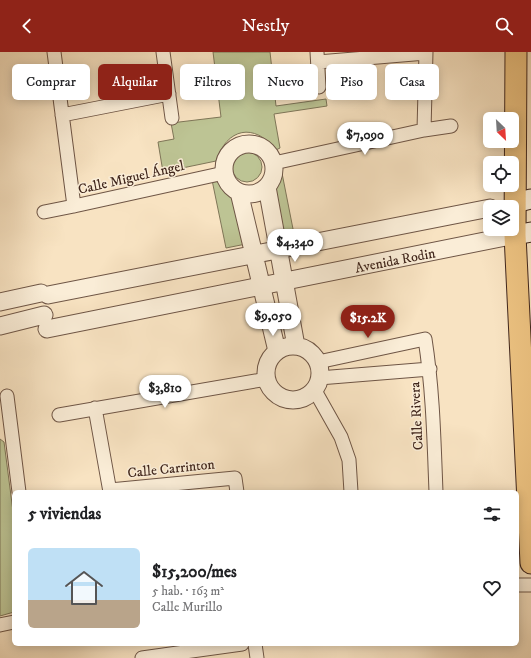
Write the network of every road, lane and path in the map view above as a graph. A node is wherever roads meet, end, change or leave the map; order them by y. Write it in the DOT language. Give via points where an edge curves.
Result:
graph roads {
  1 [pos="54,52"];
  2 [pos="163,52"];
  3 [pos="426,52"];
  4 [pos="516,52"];
  5 [pos="317,57"];
  6 [pos="165,64"];
  7 [pos="319,86"];
  8 [pos="138,100"];
  9 [pos="170,100"];
  10 [pos="62,115"];
  11 [pos="172,118"];
  12 [pos="451,126"];
  13 [pos="424,130"];
  14 [pos="274,163"];
  15 [pos="224,173"];
  16 [pos="266,187"];
  17 [pos="239,192"];
  18 [pos="523,201"];
  19 [pos="74,206"];
  20 [pos="483,209"];
  21 [pos="44,212"];
  22 [pos="523,234"];
  23 [pos="278,249"];
  24 [pos="254,254"];
  25 [pos="284,282"];
  26 [pos="262,286"];
  27 [pos="0,302"];
  28 [pos="0,326"];
  29 [pos="296,346"];
  30 [pos="277,351"];
  31 [pos="430,369"];
  32 [pos="317,377"];
  33 [pos="267,379"];
  34 [pos="7,396"];
  35 [pos="95,408"];
  36 [pos="59,415"];
  37 [pos="5,427"];
  38 [pos="19,490"];
  39 [pos="110,490"];
  40 [pos="120,490"];
  41 [pos="237,490"];
  42 [pos="351,490"];
  43 [pos="436,490"];
  44 [pos="531,563"];
  45 [pos="519,585"];
  46 [pos="531,585"];
  47 [pos="12,622"];
  48 [pos="0,625"];
  49 [pos="228,646"];
  50 [pos="255,646"];
  51 [pos="142,658"];
  52 [pos="257,658"];
  1 -- 10 [label="street"];
  2 -- 6 [label="street"];
  3 -- 5 [label="street"];
  3 -- 13 [label="street"];
  4 -- 18 [label="main road"];
  5 -- 7 [label="street"];
  8 -- 10 [label="street"];
  9 -- 11 [label="street"];
  10 -- 19 [label="street"];
  12 -- 13 [label="street"];
  13 -- 14 [label="street"];
  14 -- 15 [label="street" via="264,149 248,144 240,146 227,156"];
  14 -- 16 [label="street" via="272,180"];
  15 -- 17 [label="street" via="226,181"];
  15 -- 19 [label="street, Calle Miguel Ángel"];
  16 -- 17 [label="street" via="249,194"];
  16 -- 23 [label="street"];
  17 -- 24 [label="street"];
  18 -- 22 [label="main road"];
  19 -- 21 [label="street, Calle Miguel Ángel"];
  20 -- 23 [label="street"];
  22 -- 25 [label="street, Avenida Rodin"];
  22 -- 44 [label="main road"];
  23 -- 24 [label="street"];
  23 -- 25 [label="street"];
  24 -- 26 [label="street"];
  24 -- 27 [label="street"];
  25 -- 26 [label="street, Avenida Rodin"];
  25 -- 29 [label="street"];
  26 -- 28 [label="street, Avenida Rodin" via="46,322"];
  26 -- 30 [label="street"];
  29 -- 30 [label="street"];
  29 -- 32 [label="street" via="312,354"];
  30 -- 33 [label="street" via="267,365"];
  31 -- 32 [label="street"];
  31 -- 32 [label="street, Calle Rivera" via="425,339"];
  31 -- 43 [label="street, Calle Rivera"];
  32 -- 33 [label="street" via="308,395 287,399 274,392"];
  32 -- 42 [label="street" via="349,460"];
  33 -- 35 [label="street"];
  34 -- 37 [label="street"];
  35 -- 36 [label="street"];
  35 -- 39 [label="street"];
  37 -- 38 [label="street"];
  40 -- 41 [label="street, Calle Carrinton" via="235,478"];
  45 -- 46 [label="street"];
  47 -- 48 [label="street"];
  49 -- 51 [label="street"];
  50 -- 52 [label="street"];
}
